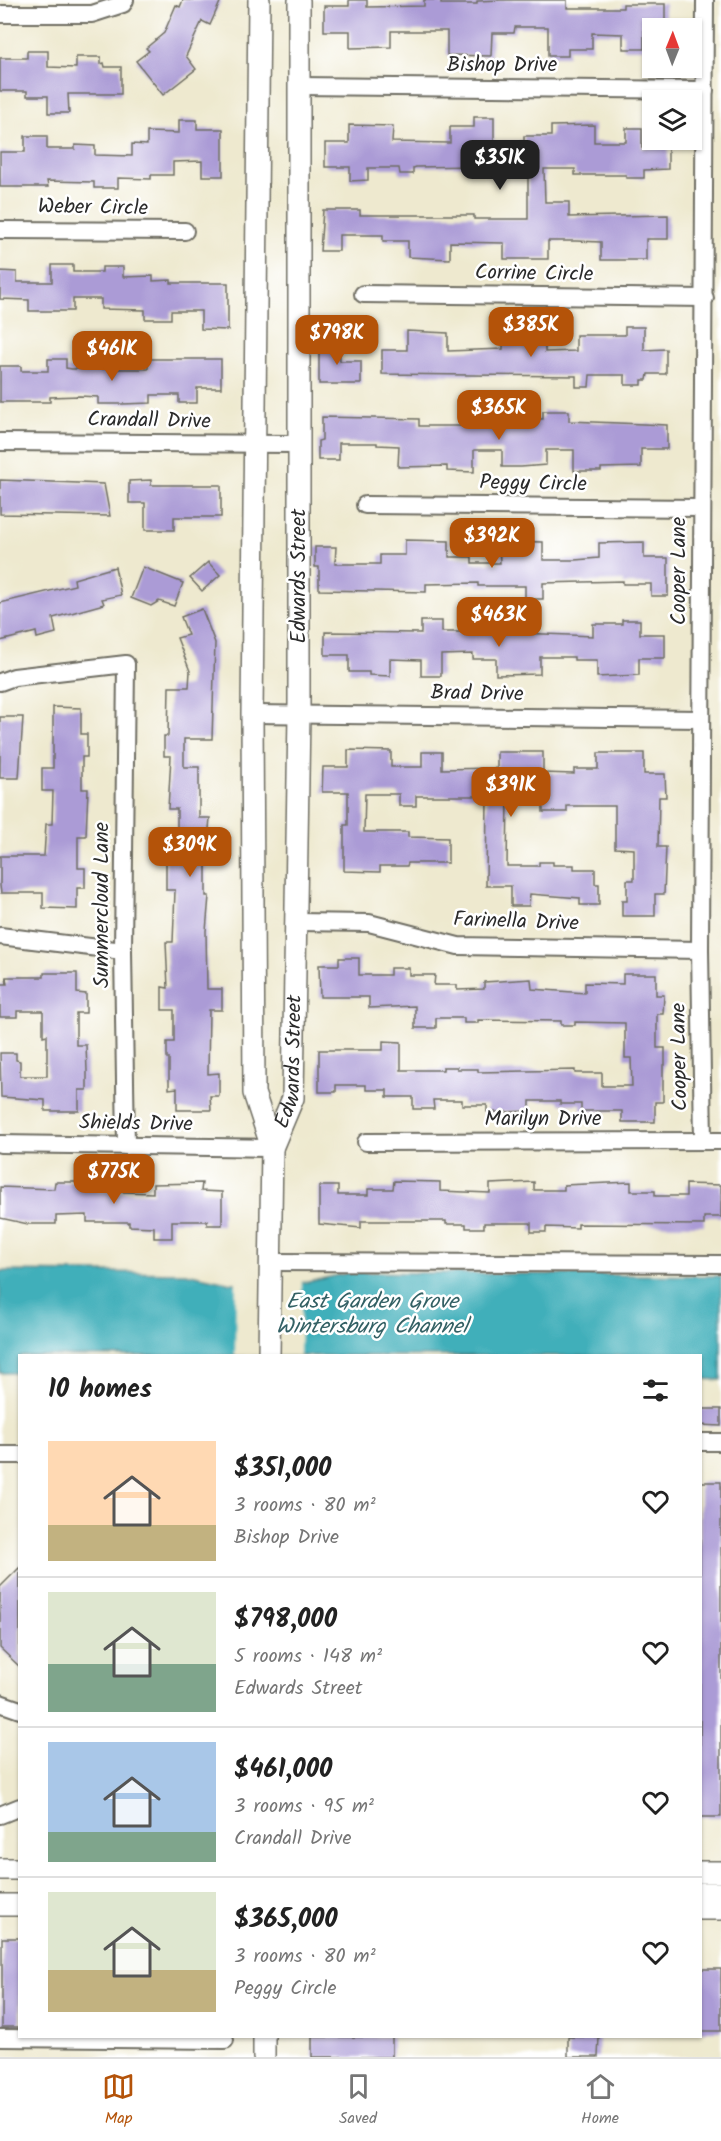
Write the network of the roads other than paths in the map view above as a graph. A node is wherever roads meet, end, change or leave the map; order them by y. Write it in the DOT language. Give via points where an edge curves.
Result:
graph roads {
  1 [pos="259,0"];
  2 [pos="299,0"];
  3 [pos="705,0"];
  4 [pos="124,2"];
  5 [pos="0,14"];
  6 [pos="298,86"];
  7 [pos="705,90"];
  8 [pos="0,230"];
  9 [pos="185,231"];
  10 [pos="363,294"];
  11 [pos="705,298"];
  12 [pos="0,442"];
  13 [pos="254,443"];
  14 [pos="298,444"];
  15 [pos="365,505"];
  16 [pos="701,508"];
  17 [pos="0,682"];
  18 [pos="252,714"];
  19 [pos="299,714"];
  20 [pos="701,719"];
  21 [pos="297,922"];
  22 [pos="0,936"];
  23 [pos="700,950"];
  24 [pos="123,951"];
  25 [pos="704,1141"];
  26 [pos="721,1141"];
  27 [pos="366,1142"];
  28 [pos="0,1144"];
  29 [pos="126,1146"];
  30 [pos="272,1148"];
  31 [pos="721,1264"];
  32 [pos="271,1266"];
  33 [pos="269,1354"];
  34 [pos="702,1442"];
  35 [pos="721,1442"];
  36 [pos="0,1455"];
  37 [pos="18,1455"];
  38 [pos="0,1702"];
  39 [pos="18,1709"];
  40 [pos="18,1808"];
  41 [pos="0,1815"];
  42 [pos="0,1869"];
  43 [pos="18,1869"];
  44 [pos="702,1872"];
  45 [pos="721,1872"];
  46 [pos="702,1893"];
  47 [pos="721,1893"];
  48 [pos="0,1905"];
  49 [pos="18,1905"];
  50 [pos="702,1909"];
  51 [pos="721,1909"];
  52 [pos="0,2038"];
  53 [pos="264,2038"];
  54 [pos="225,2040"];
  55 [pos="264,2057"];
  1 -- 13 [label="main road, Edwards Street"];
  2 -- 6 [label="main road, Edwards Street"];
  3 -- 7 [label="street, Cooper Lane"];
  4 -- 5 [label="street" via="92,15"];
  6 -- 7 [label="street, Bishop Drive"];
  6 -- 14 [label="main road, Edwards Street"];
  7 -- 11 [label="street, Cooper Lane"];
  8 -- 9 [label="street, Weber Circle"];
  10 -- 11 [label="street, Corrine Circle"];
  11 -- 16 [label="street, Cooper Lane"];
  12 -- 13 [label="street, Crandall Drive"];
  13 -- 14 [label="street, Crandall Drive"];
  13 -- 18 [label="main road, Edwards Street"];
  14 -- 19 [label="main road, Edwards Street"];
  15 -- 16 [label="street, Peggy Circle"];
  16 -- 20 [label="street, Cooper Lane"];
  17 -- 24 [label="street, Summercloud Lane" via="126,664"];
  18 -- 19 [label="street, Brad Drive"];
  18 -- 30 [label="main road, Edwards Street" via="254,1093"];
  19 -- 20 [label="street, Brad Drive"];
  19 -- 21 [label="main road, Edwards Street"];
  20 -- 23 [label="street, Cooper Lane"];
  21 -- 23 [label="street, Farinella Drive" via="369,923 458,946"];
  21 -- 30 [label="main road, Edwards Street" via="293,1098"];
  22 -- 24 [label="street"];
  23 -- 25 [label="street, Cooper Lane"];
  24 -- 29 [label="street, Summercloud Lane"];
  25 -- 26 [label="street, Marilyn Drive"];
  25 -- 27 [label="street, Marilyn Drive"];
  28 -- 29 [label="street, Shields Drive"];
  29 -- 30 [label="street, Shields Drive"];
  30 -- 32 [label="main road, Edwards Street"];
  31 -- 32 [label="street"];
  32 -- 33 [label="main road, Edwards Street"];
  34 -- 35 [label="street"];
  36 -- 37 [label="street"];
  38 -- 39 [label="street"];
  40 -- 41 [label="street"];
  42 -- 43 [label="main road"];
  44 -- 45 [label="main road"];
  46 -- 47 [label="main road"];
  48 -- 49 [label="main road"];
  50 -- 51 [label="main road"];
  52 -- 54 [label="street"];
  53 -- 55 [label="main road"];
}
